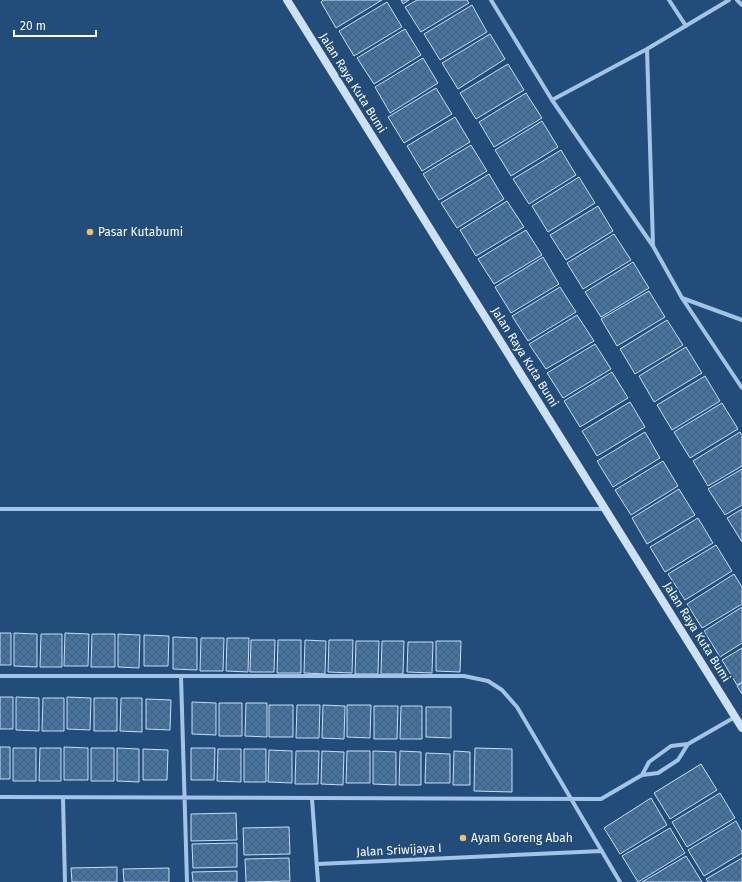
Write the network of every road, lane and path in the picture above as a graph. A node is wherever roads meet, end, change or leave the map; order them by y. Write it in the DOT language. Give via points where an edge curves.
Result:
graph roads {
  1 [pos="287,0"];
  2 [pos="491,0"];
  3 [pos="669,0"];
  4 [pos="729,0"];
  5 [pos="737,0"];
  6 [pos="742,5"];
  7 [pos="686,26"];
  8 [pos="647,49"];
  9 [pos="552,100"];
  10 [pos="653,246"];
  11 [pos="682,298"];
  12 [pos="742,320"];
  13 [pos="742,388"];
  14 [pos="0,509"];
  15 [pos="606,509"];
  16 [pos="0,676"];
  17 [pos="181,676"];
  18 [pos="735,717"];
  19 [pos="742,728"];
  20 [pos="688,744"];
  21 [pos="642,775"];
  22 [pos="0,797"];
  23 [pos="63,798"];
  24 [pos="185,798"];
  25 [pos="312,799"];
  26 [pos="571,799"];
  27 [pos="602,851"];
  28 [pos="318,864"];
  29 [pos="65,882"];
  30 [pos="187,882"];
  31 [pos="318,882"];
  32 [pos="620,882"];
  1 -- 15 [label="street, Jalan Raya Kuta Bumi"];
  2 -- 9 [label="street"];
  3 -- 7 [label="street"];
  4 -- 7 [label="street"];
  5 -- 6 [label="street"];
  7 -- 8 [label="street"];
  8 -- 9 [label="street"];
  8 -- 10 [label="street"];
  9 -- 10 [label="street"];
  10 -- 11 [label="street"];
  11 -- 12 [label="street"];
  11 -- 13 [label="street"];
  14 -- 15 [label="street"];
  15 -- 18 [label="street, Jalan Raya Kuta Bumi"];
  16 -- 17 [label="street"];
  17 -- 24 [label="street"];
  17 -- 26 [label="street" via="464,676 488,681 502,690 517,707"];
  18 -- 19 [label="street, Jalan Raya Kuta Bumi"];
  18 -- 20 [label="street"];
  20 -- 21 [label="street" via="678,760 658,773"];
  20 -- 21 [label="street" via="670,746 649,762"];
  21 -- 26 [label="street" via="601,799"];
  22 -- 23 [label="street"];
  23 -- 24 [label="street"];
  23 -- 29 [label="street"];
  24 -- 25 [label="street"];
  24 -- 30 [label="street"];
  25 -- 26 [label="street"];
  25 -- 28 [label="street"];
  26 -- 27 [label="street"];
  27 -- 28 [label="street, Jalan Sriwijaya I"];
  27 -- 32 [label="street"];
  28 -- 31 [label="street"];
}
